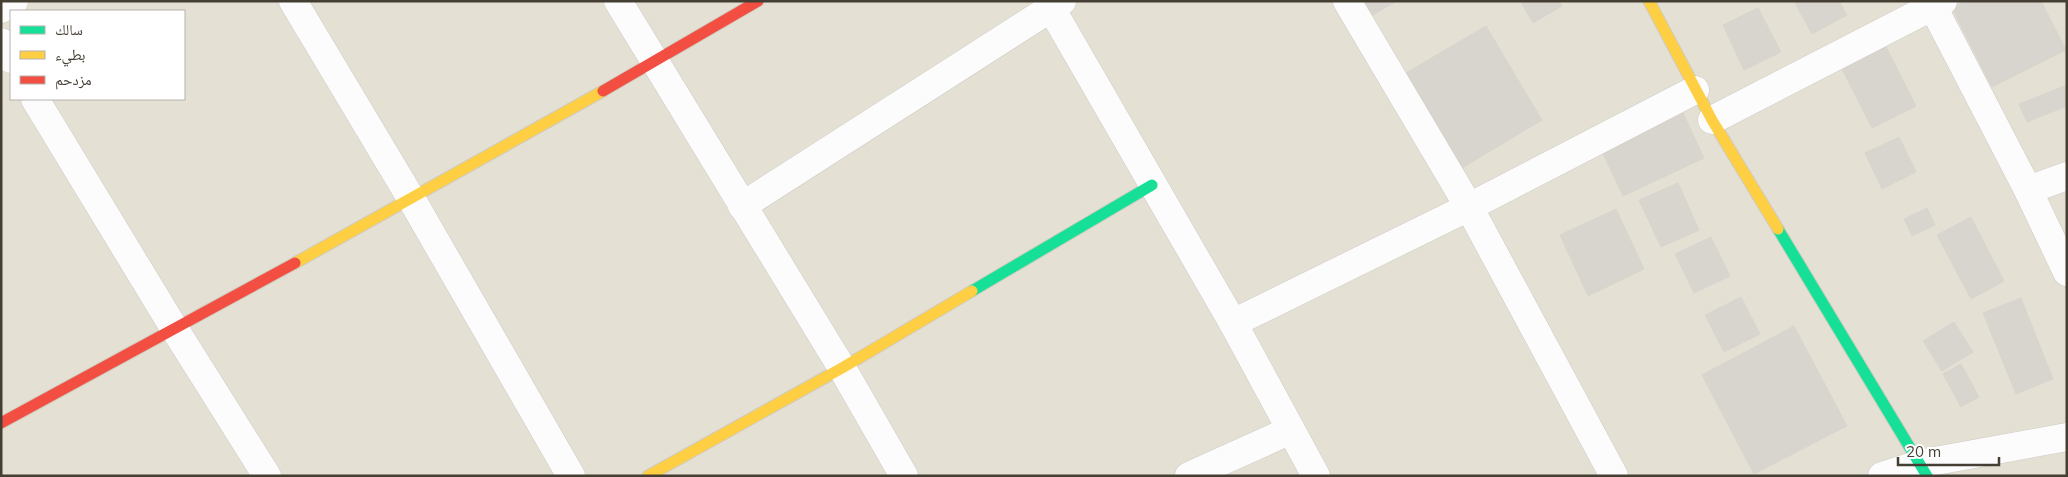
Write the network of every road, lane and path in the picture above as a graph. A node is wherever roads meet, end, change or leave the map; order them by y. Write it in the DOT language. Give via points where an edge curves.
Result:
graph roads {
  1 [pos="14,1"];
  2 [pos="293,1"];
  3 [pos="618,1"];
  4 [pos="758,1"];
  5 [pos="1347,1"];
  6 [pos="1649,1"];
  7 [pos="1935,3"];
  8 [pos="1053,4"];
  9 [pos="1,9"];
  10 [pos="1,42"];
  11 [pos="10,57"];
  12 [pos="655,62"];
  13 [pos="1695,90"];
  14 [pos="36,100"];
  15 [pos="1712,120"];
  16 [pos="2067,176"];
  17 [pos="1152,185"];
  18 [pos="2028,190"];
  19 [pos="412,200"];
  20 [pos="742,206"];
  21 [pos="1468,207"];
  22 [pos="2067,272"];
  23 [pos="1233,323"];
  24 [pos="174,328"];
  25 [pos="842,368"];
  26 [pos="1,423"];
  27 [pos="1291,430"];
  28 [pos="2067,437"];
  29 [pos="1923,470"];
  30 [pos="266,476"];
  31 [pos="571,476"];
  32 [pos="648,476"];
  33 [pos="904,476"];
  34 [pos="1189,476"];
  35 [pos="1316,476"];
  36 [pos="1614,476"];
  37 [pos="1882,476"];
  1 -- 9 [label="street"];
  2 -- 19 [label="street"];
  3 -- 12 [label="street"];
  4 -- 12 [label="street"];
  5 -- 21 [label="street"];
  6 -- 13 [label="street"];
  7 -- 15 [label="street"];
  7 -- 18 [label="street"];
  8 -- 17 [label="street"];
  8 -- 20 [label="street"];
  10 -- 11 [label="street"];
  12 -- 19 [label="street"];
  12 -- 20 [label="street"];
  13 -- 15 [label="street"];
  13 -- 21 [label="street"];
  14 -- 24 [label="street"];
  15 -- 29 [label="street"];
  16 -- 18 [label="street"];
  17 -- 23 [label="street"];
  17 -- 25 [label="street"];
  18 -- 22 [label="street"];
  19 -- 24 [label="street"];
  19 -- 31 [label="street"];
  20 -- 25 [label="street"];
  21 -- 23 [label="street"];
  21 -- 36 [label="street"];
  23 -- 27 [label="street"];
  24 -- 26 [label="street"];
  24 -- 30 [label="street"];
  25 -- 32 [label="street"];
  25 -- 33 [label="street"];
  27 -- 34 [label="street"];
  27 -- 35 [label="street"];
  28 -- 29 [label="street"];
  29 -- 37 [label="street"];
}
